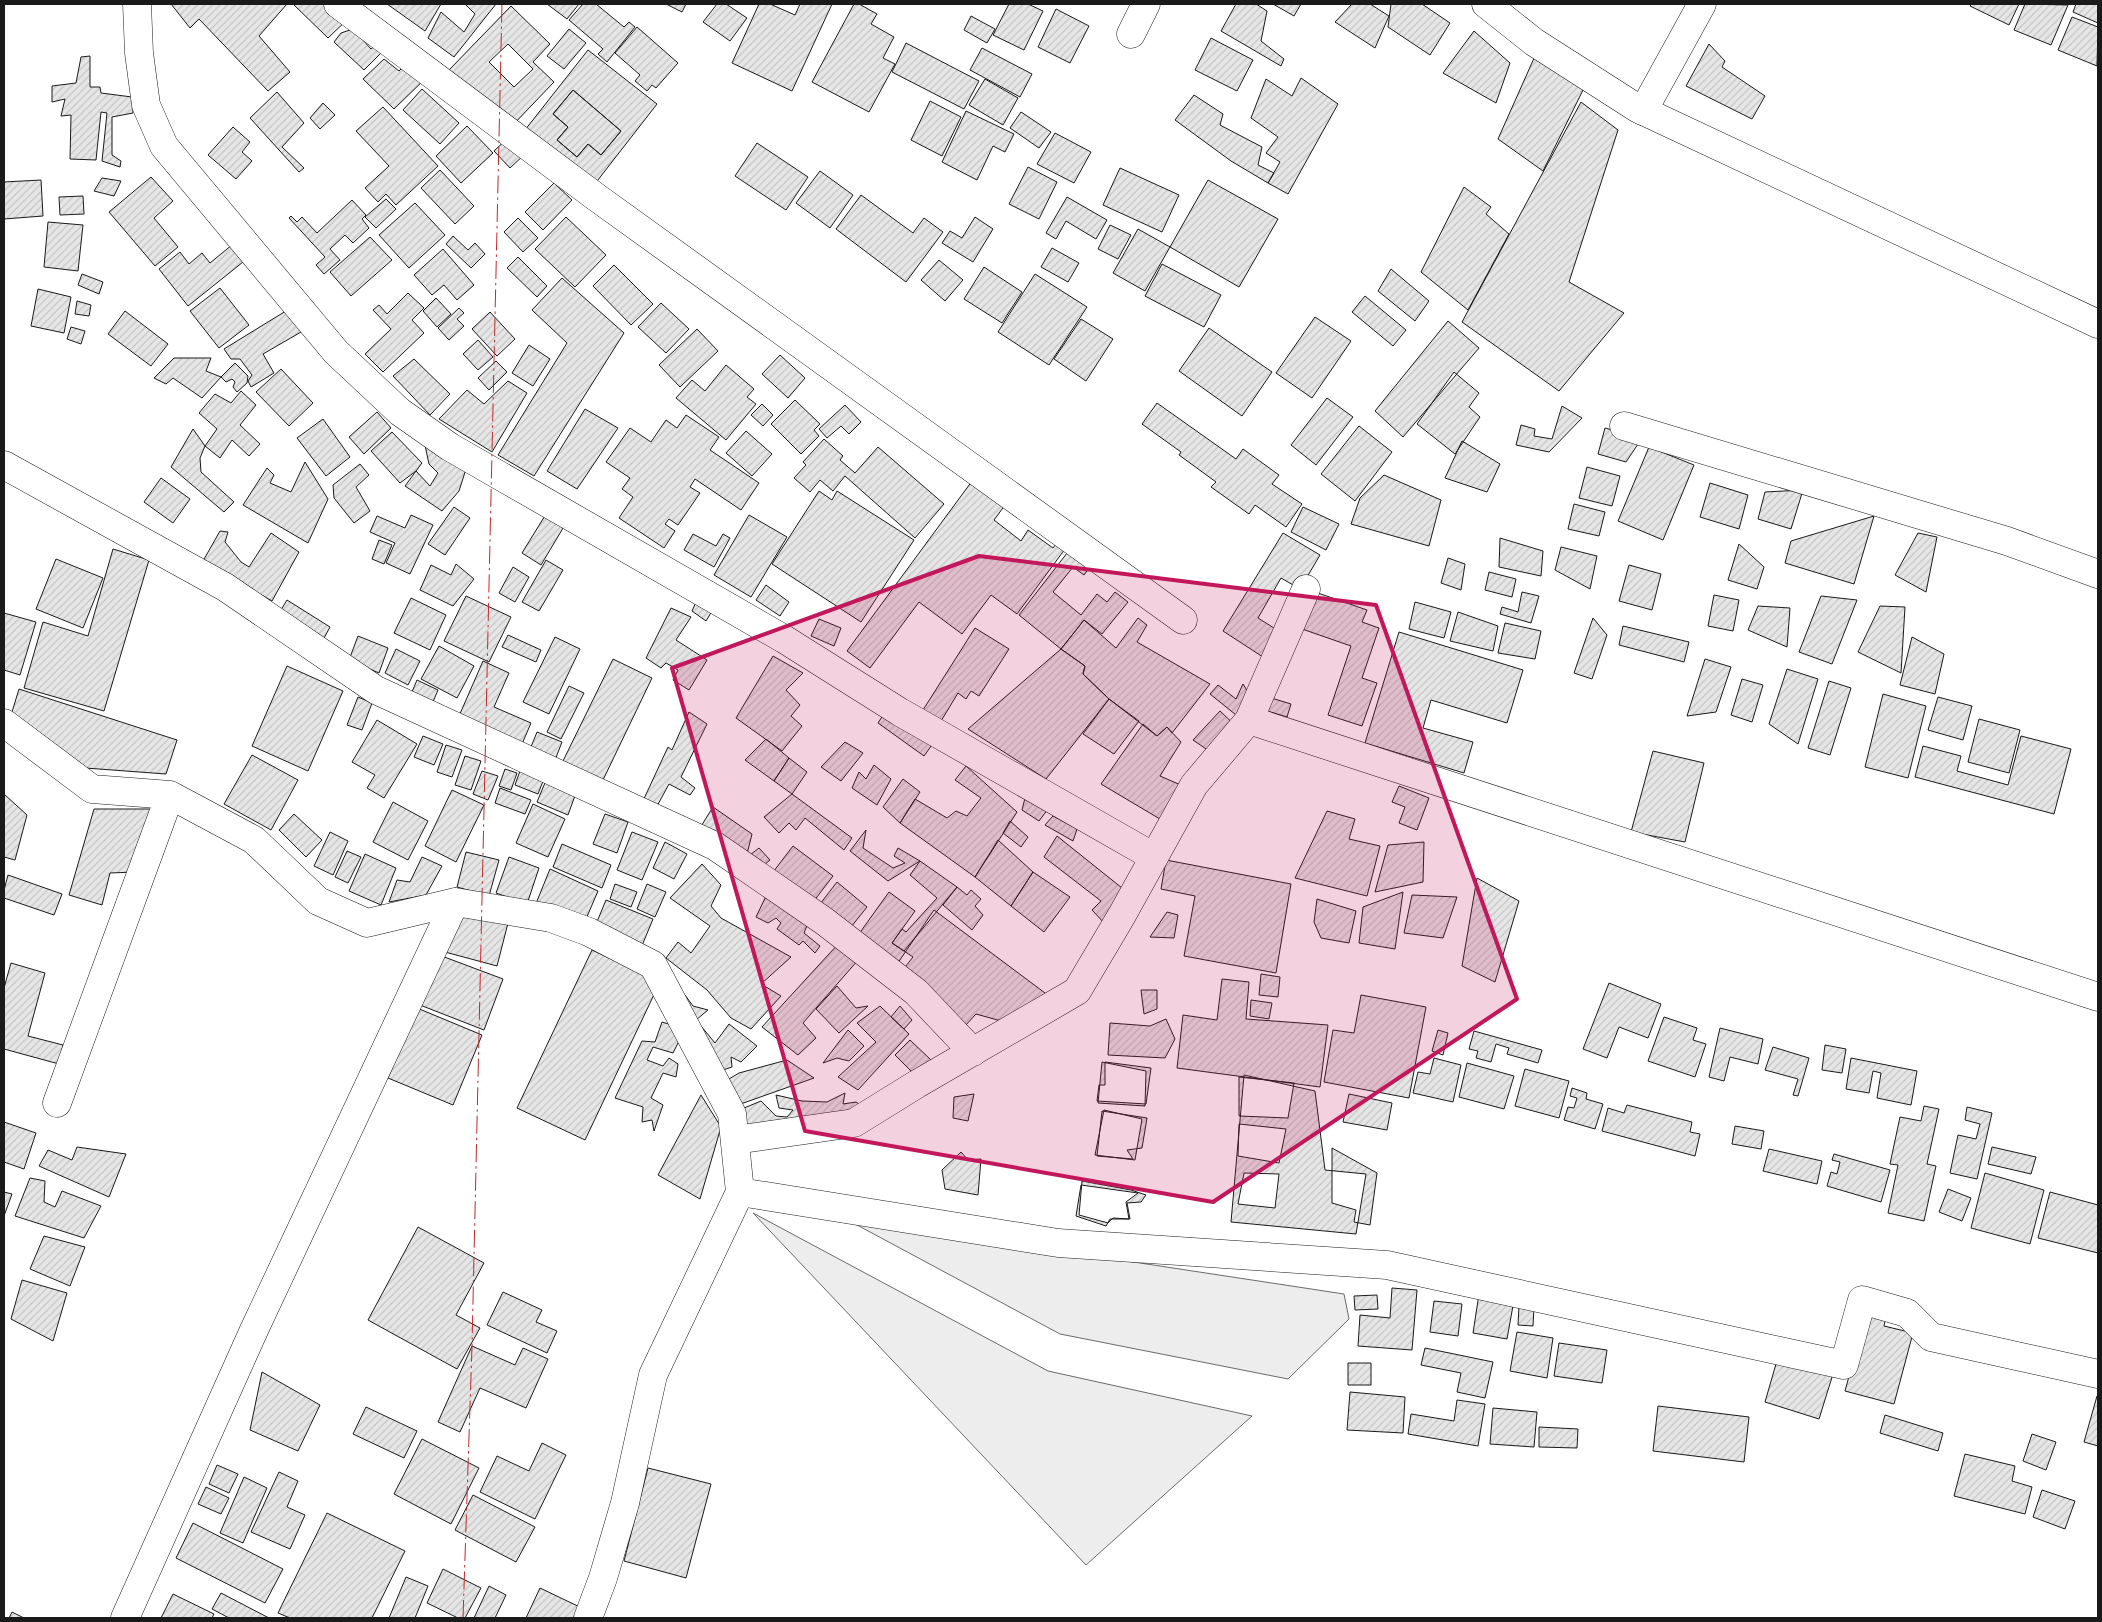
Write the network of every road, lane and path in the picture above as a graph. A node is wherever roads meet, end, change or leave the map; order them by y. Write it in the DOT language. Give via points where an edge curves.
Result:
graph roads {
  1 [pos="136,4"];
  2 [pos="338,4"];
  3 [pos="1146,4"];
  4 [pos="1486,4"];
  5 [pos="1702,4"];
  6 [pos="1131,34"];
  7 [pos="1643,110"];
  8 [pos="2098,324"];
  9 [pos="1624,426"];
  10 [pos="4,465"];
  11 [pos="2098,574"];
  12 [pos="1306,589"];
  13 [pos="1183,620"];
  14 [pos="1249,720"];
  15 [pos="4,723"];
  16 [pos="170,795"];
  17 [pos="1154,857"];
  18 [pos="455,902"];
  19 [pos="2098,997"];
  20 [pos="972,1052"];
  21 [pos="57,1103"];
  22 [pos="735,1140"];
  23 [pos="740,1192"];
  24 [pos="2098,1374"];
  25 [pos="125,1618"];
  26 [pos="588,1618"];
  1 -- 17 [label="street" via="146,106 164,146 336,352 400,412 450,447 784,639 900,712"];
  2 -- 13 [label="street" via="596,197"];
  3 -- 6 [label="street"];
  4 -- 7 [label="street" via="1534,42"];
  5 -- 7 [label="street"];
  7 -- 8 [label="street"];
  9 -- 11 [label="street" via="2007,541"];
  10 -- 20 [label="street" via="225,587 376,690 715,846 824,921 916,992"];
  12 -- 14 [label="street"];
  14 -- 17 [label="street" via="1194,785"];
  14 -- 19 [label="street"];
  15 -- 16 [label="street" via="92,789"];
  16 -- 18 [label="street" via="254,840 318,901 367,923"];
  16 -- 21 [label="street"];
  17 -- 20 [label="street" via="1077,991"];
  18 -- 22 [label="street" via="551,918 589,932 652,965 732,1114"];
  18 -- 25 [label="street" via="254,1330"];
  20 -- 22 [label="street" via="854,1123"];
  22 -- 23 [label="street"];
  23 -- 24 [label="street" via="1058,1243 1387,1265 1844,1365 1862,1300 1907,1313 1931,1337"];
  23 -- 26 [label="street" via="653,1375 625,1503"];
}
